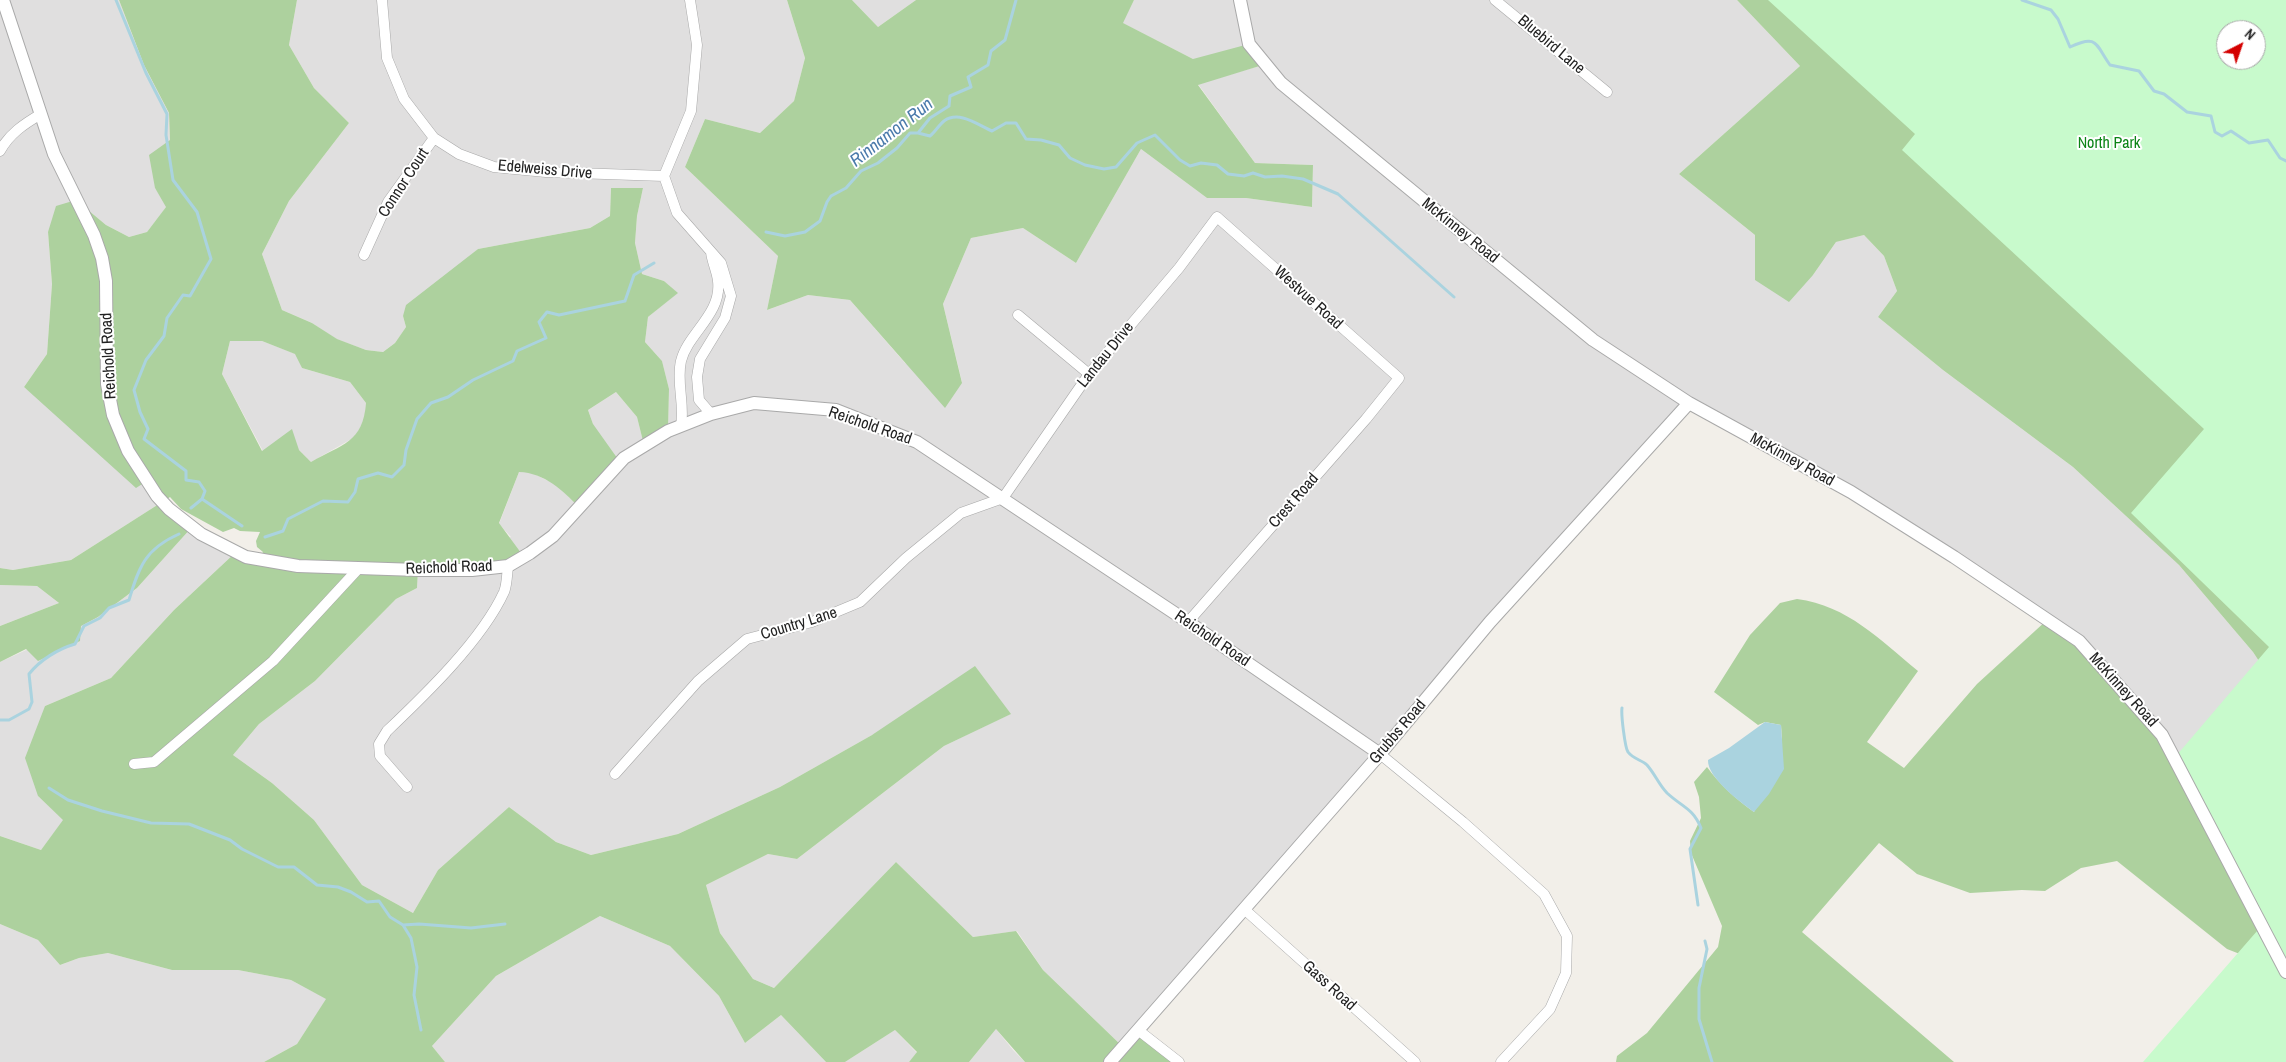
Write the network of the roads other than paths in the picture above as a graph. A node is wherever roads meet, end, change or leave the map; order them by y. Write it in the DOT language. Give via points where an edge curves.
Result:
graph roads {
  1 [pos="4,0"];
  2 [pos="382,0"];
  3 [pos="690,0"];
  4 [pos="1240,0"];
  5 [pos="1495,0"];
  6 [pos="1607,92"];
  7 [pos="41,114"];
  8 [pos="434,138"];
  9 [pos="0,151"];
  10 [pos="664,176"];
  11 [pos="1218,217"];
  12 [pos="711,252"];
  13 [pos="364,255"];
  14 [pos="1018,315"];
  15 [pos="1089,374"];
  16 [pos="1399,378"];
  17 [pos="1689,403"];
  18 [pos="711,414"];
  19 [pos="681,426"];
  20 [pos="1003,498"];
  21 [pos="508,566"];
  22 [pos="359,568"];
  23 [pos="1188,622"];
  24 [pos="1380,754"];
  25 [pos="134,764"];
  26 [pos="615,774"];
  27 [pos="407,787"];
  28 [pos="1244,909"];
  29 [pos="2286,972"];
  30 [pos="1138,1030"];
  31 [pos="1110,1062"];
  32 [pos="1179,1062"];
  33 [pos="1415,1062"];
  34 [pos="1501,1062"];
  1 -- 7 [label="street, Reichold Road"];
  2 -- 8 [label="street, Edelweiss Drive" via="387,58 404,99"];
  3 -- 10 [label="street" via="697,45 691,112"];
  4 -- 17 [label="street, McKinney Road" via="1250,44 1281,82 1593,340"];
  5 -- 6 [label="street, Bluebird Lane"];
  7 -- 9 [label="street" via="11,135"];
  7 -- 22 [label="street, Reichold Road" via="54,154 94,235 103,264 107,384 113,415 128,451 156,496 201,534 246,557 298,566"];
  8 -- 10 [label="street, Edelweiss Drive" via="459,154 494,167"];
  8 -- 13 [label="street, Connor Court" via="388,202"];
  10 -- 12 [label="street" via="677,213"];
  11 -- 15 [label="street, Landau Drive"];
  11 -- 16 [label="street, Westvue Road"];
  12 -- 18 [label="street" via="721,263 731,296 726,318 700,359 697,378 699,400"];
  12 -- 19 [label="street" via="718,282 716,300 681,359"];
  14 -- 15 [label="street"];
  15 -- 20 [label="street, Landau Drive"];
  16 -- 23 [label="street, Crest Road"];
  17 -- 24 [label="street, Grubbs Road" via="1508,601"];
  17 -- 29 [label="street, McKinney Road" via="1851,492 2079,641 2162,735"];
  18 -- 19 [label="street, Reichold Road"];
  18 -- 20 [label="street, Reichold Road" via="754,404 836,410 918,442"];
  19 -- 21 [label="street, Reichold Road" via="661,434 624,458 553,536"];
  20 -- 23 [label="street, Reichold Road"];
  20 -- 26 [label="street, Country Lane" via="961,513 906,558 860,602 812,622 747,639 698,681"];
  21 -- 22 [label="street, Reichold Road" via="472,570"];
  21 -- 27 [label="street" via="505,591 488,620 451,666 387,731 380,744 380,756"];
  22 -- 25 [label="street" via="273,661 154,762"];
  23 -- 24 [label="street, Reichold Road"];
  24 -- 28 [label="street, Grubbs Road"];
  24 -- 34 [label="street, Reichold Road" via="1544,894 1567,936 1566,974 1550,1009"];
  28 -- 30 [label="street, Grubbs Road"];
  28 -- 33 [label="street, Gass Road"];
  30 -- 31 [label="street, Grubbs Road"];
  30 -- 32 [label="street"];
}
